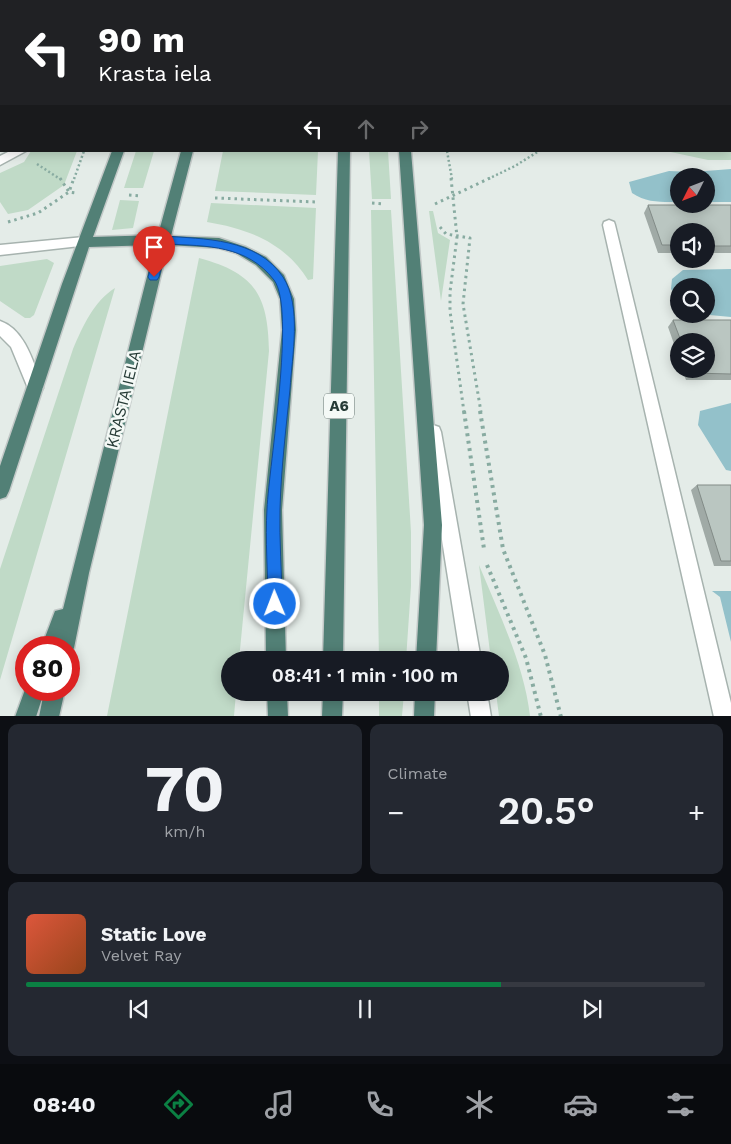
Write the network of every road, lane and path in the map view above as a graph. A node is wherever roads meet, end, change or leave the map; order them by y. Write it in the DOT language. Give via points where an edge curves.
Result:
graph roads {
  1 [pos="18,152"];
  2 [pos="84,152"];
  3 [pos="118,152"];
  4 [pos="187,152"];
  5 [pos="344,152"];
  6 [pos="405,152"];
  7 [pos="447,152"];
  8 [pos="537,152"];
  9 [pos="0,161"];
  10 [pos="32,161"];
  11 [pos="68,192"];
  12 [pos="454,194"];
  13 [pos="123,195"];
  14 [pos="434,195"];
  15 [pos="141,196"];
  16 [pos="215,198"];
  17 [pos="316,202"];
  18 [pos="433,204"];
  19 [pos="437,212"];
  20 [pos="438,221"];
  21 [pos="0,224"];
  22 [pos="610,225"];
  23 [pos="457,236"];
  24 [pos="163,240"];
  25 [pos="84,242"];
  26 [pos="0,250"];
  27 [pos="0,327"];
  28 [pos="421,366"];
  29 [pos="35,388"];
  30 [pos="0,491"];
  31 [pos="80,573"];
  32 [pos="56,636"];
  33 [pos="67,636"];
  34 [pos="276,651"];
  35 [pos="333,651"];
  36 [pos="426,651"];
  37 [pos="469,651"];
  38 [pos="31,701"];
  39 [pos="52,701"];
  40 [pos="277,701"];
  41 [pos="332,701"];
  42 [pos="425,701"];
  43 [pos="478,701"];
  44 [pos="25,716"];
  45 [pos="49,716"];
  46 [pos="278,716"];
  47 [pos="332,716"];
  48 [pos="424,716"];
  49 [pos="481,716"];
  50 [pos="541,716"];
  51 [pos="561,716"];
  52 [pos="724,716"];
  1 -- 9 [label="street"];
  2 -- 11 [label="path"];
  3 -- 25 [label="highway"];
  4 -- 24 [label="highway, KRASTA IELA"];
  5 -- 35 [label="highway, A6"];
  6 -- 28 [label="highway"];
  7 -- 12 [label="path"];
  8 -- 12 [label="path" via="516,166"];
  10 -- 11 [label="path" via="59,177"];
  11 -- 21 [label="path" via="38,213"];
  12 -- 18 [label="path"];
  12 -- 23 [label="path"];
  13 -- 15 [label="path"];
  14 -- 18 [label="path"];
  16 -- 17 [label="path"];
  18 -- 19 [label="path"];
  20 -- 23 [label="path" via="446,234"];
  22 -- 52 [label="street"];
  23 -- 50 [label="path" via="449,293 450,311 486,565 522,646"];
  23 -- 51 [label="path" via="470,238 463,304 503,549 545,655"];
  24 -- 25 [label="highway"];
  24 -- 31 [label="highway, KRASTA IELA"];
  24 -- 34 [label="highway" via="220,243 241,250 261,261 279,279 287,299 289,330 273,510"];
  25 -- 26 [label="street"];
  25 -- 29 [label="highway"];
  27 -- 29 [label="street" via="17,343"];
  28 -- 36 [label="highway" via="433,525"];
  28 -- 37 [label="street"];
  29 -- 30 [label="highway"];
  31 -- 32 [label="highway"];
  31 -- 33 [label="highway, KRASTA IELA"];
  38 -- 44 [label="highway"];
  39 -- 45 [label="highway"];
  40 -- 46 [label="highway"];
  41 -- 47 [label="highway"];
  42 -- 48 [label="highway"];
  43 -- 49 [label="street"];
}
